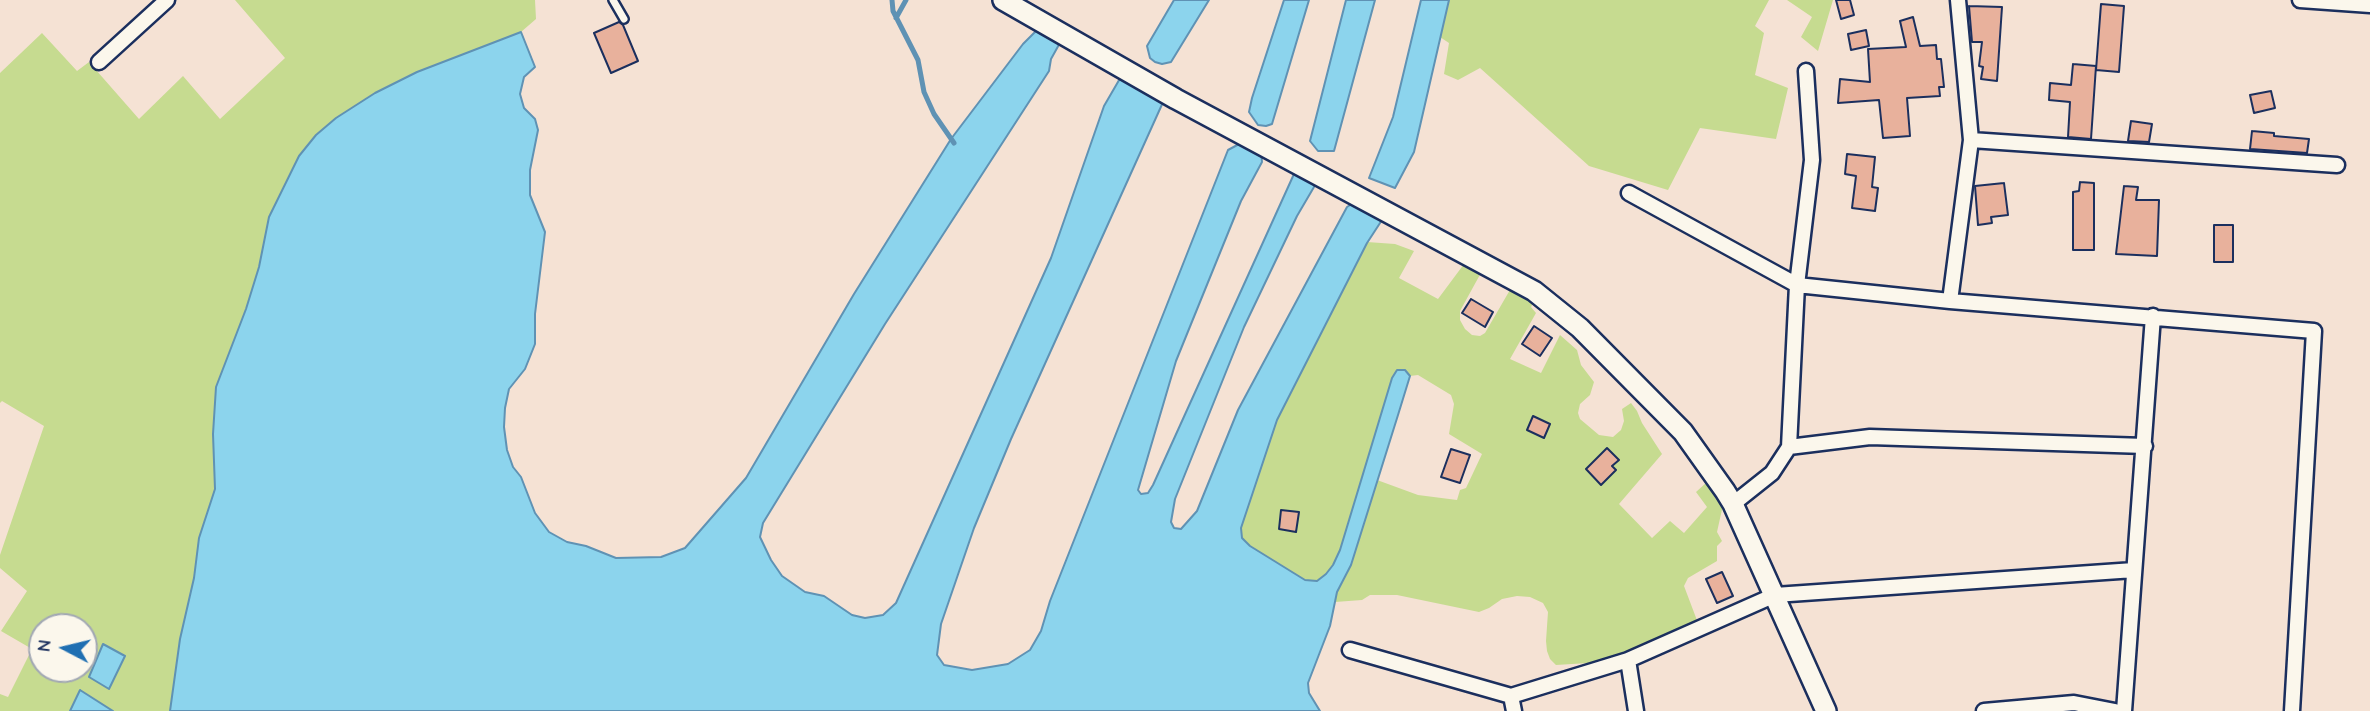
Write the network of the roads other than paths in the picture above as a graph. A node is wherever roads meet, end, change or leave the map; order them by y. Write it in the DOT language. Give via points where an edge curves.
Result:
graph roads {
  1 [pos="167,0"];
  2 [pos="613,0"];
  3 [pos="1003,0"];
  4 [pos="1958,0"];
  5 [pos="2300,0"];
  6 [pos="2370,5"];
  7 [pos="624,19"];
  8 [pos="99,62"];
  9 [pos="1806,71"];
  10 [pos="1971,139"];
  11 [pos="2337,165"];
  12 [pos="1629,193"];
  13 [pos="1797,285"];
  14 [pos="1950,301"];
  15 [pos="2153,316"];
  16 [pos="2145,446"];
  17 [pos="1789,447"];
  18 [pos="1733,504"];
  19 [pos="2134,570"];
  20 [pos="1775,596"];
  21 [pos="1350,650"];
  22 [pos="1628,660"];
  23 [pos="1511,696"];
  24 [pos="1514,711"];
  25 [pos="1636,711"];
  26 [pos="1826,711"];
  27 [pos="1984,711"];
  28 [pos="2115,711"];
  29 [pos="2124,711"];
  30 [pos="2292,711"];
  1 -- 8 [label="street"];
  2 -- 7 [label="lane"];
  3 -- 18 [label="street" via="1176,99 1534,291 1580,328 1683,432"];
  4 -- 10 [label="street"];
  5 -- 6 [label="street"];
  9 -- 13 [label="street" via="1812,160"];
  10 -- 11 [label="street"];
  10 -- 14 [label="street"];
  12 -- 13 [label="street"];
  13 -- 14 [label="street"];
  13 -- 17 [label="street"];
  14 -- 15 [label="street"];
  15 -- 16 [label="street"];
  15 -- 30 [label="street" via="2314,331"];
  16 -- 17 [label="street" via="1870,437"];
  16 -- 19 [label="street"];
  17 -- 18 [label="street" via="1772,472"];
  18 -- 20 [label="street"];
  19 -- 20 [label="street"];
  19 -- 29 [label="street"];
  20 -- 22 [label="street"];
  20 -- 26 [label="street"];
  21 -- 23 [label="street"];
  22 -- 23 [label="street"];
  22 -- 25 [label="street"];
  23 -- 24 [label="street"];
  27 -- 28 [label="street" via="2074,703"];
}
